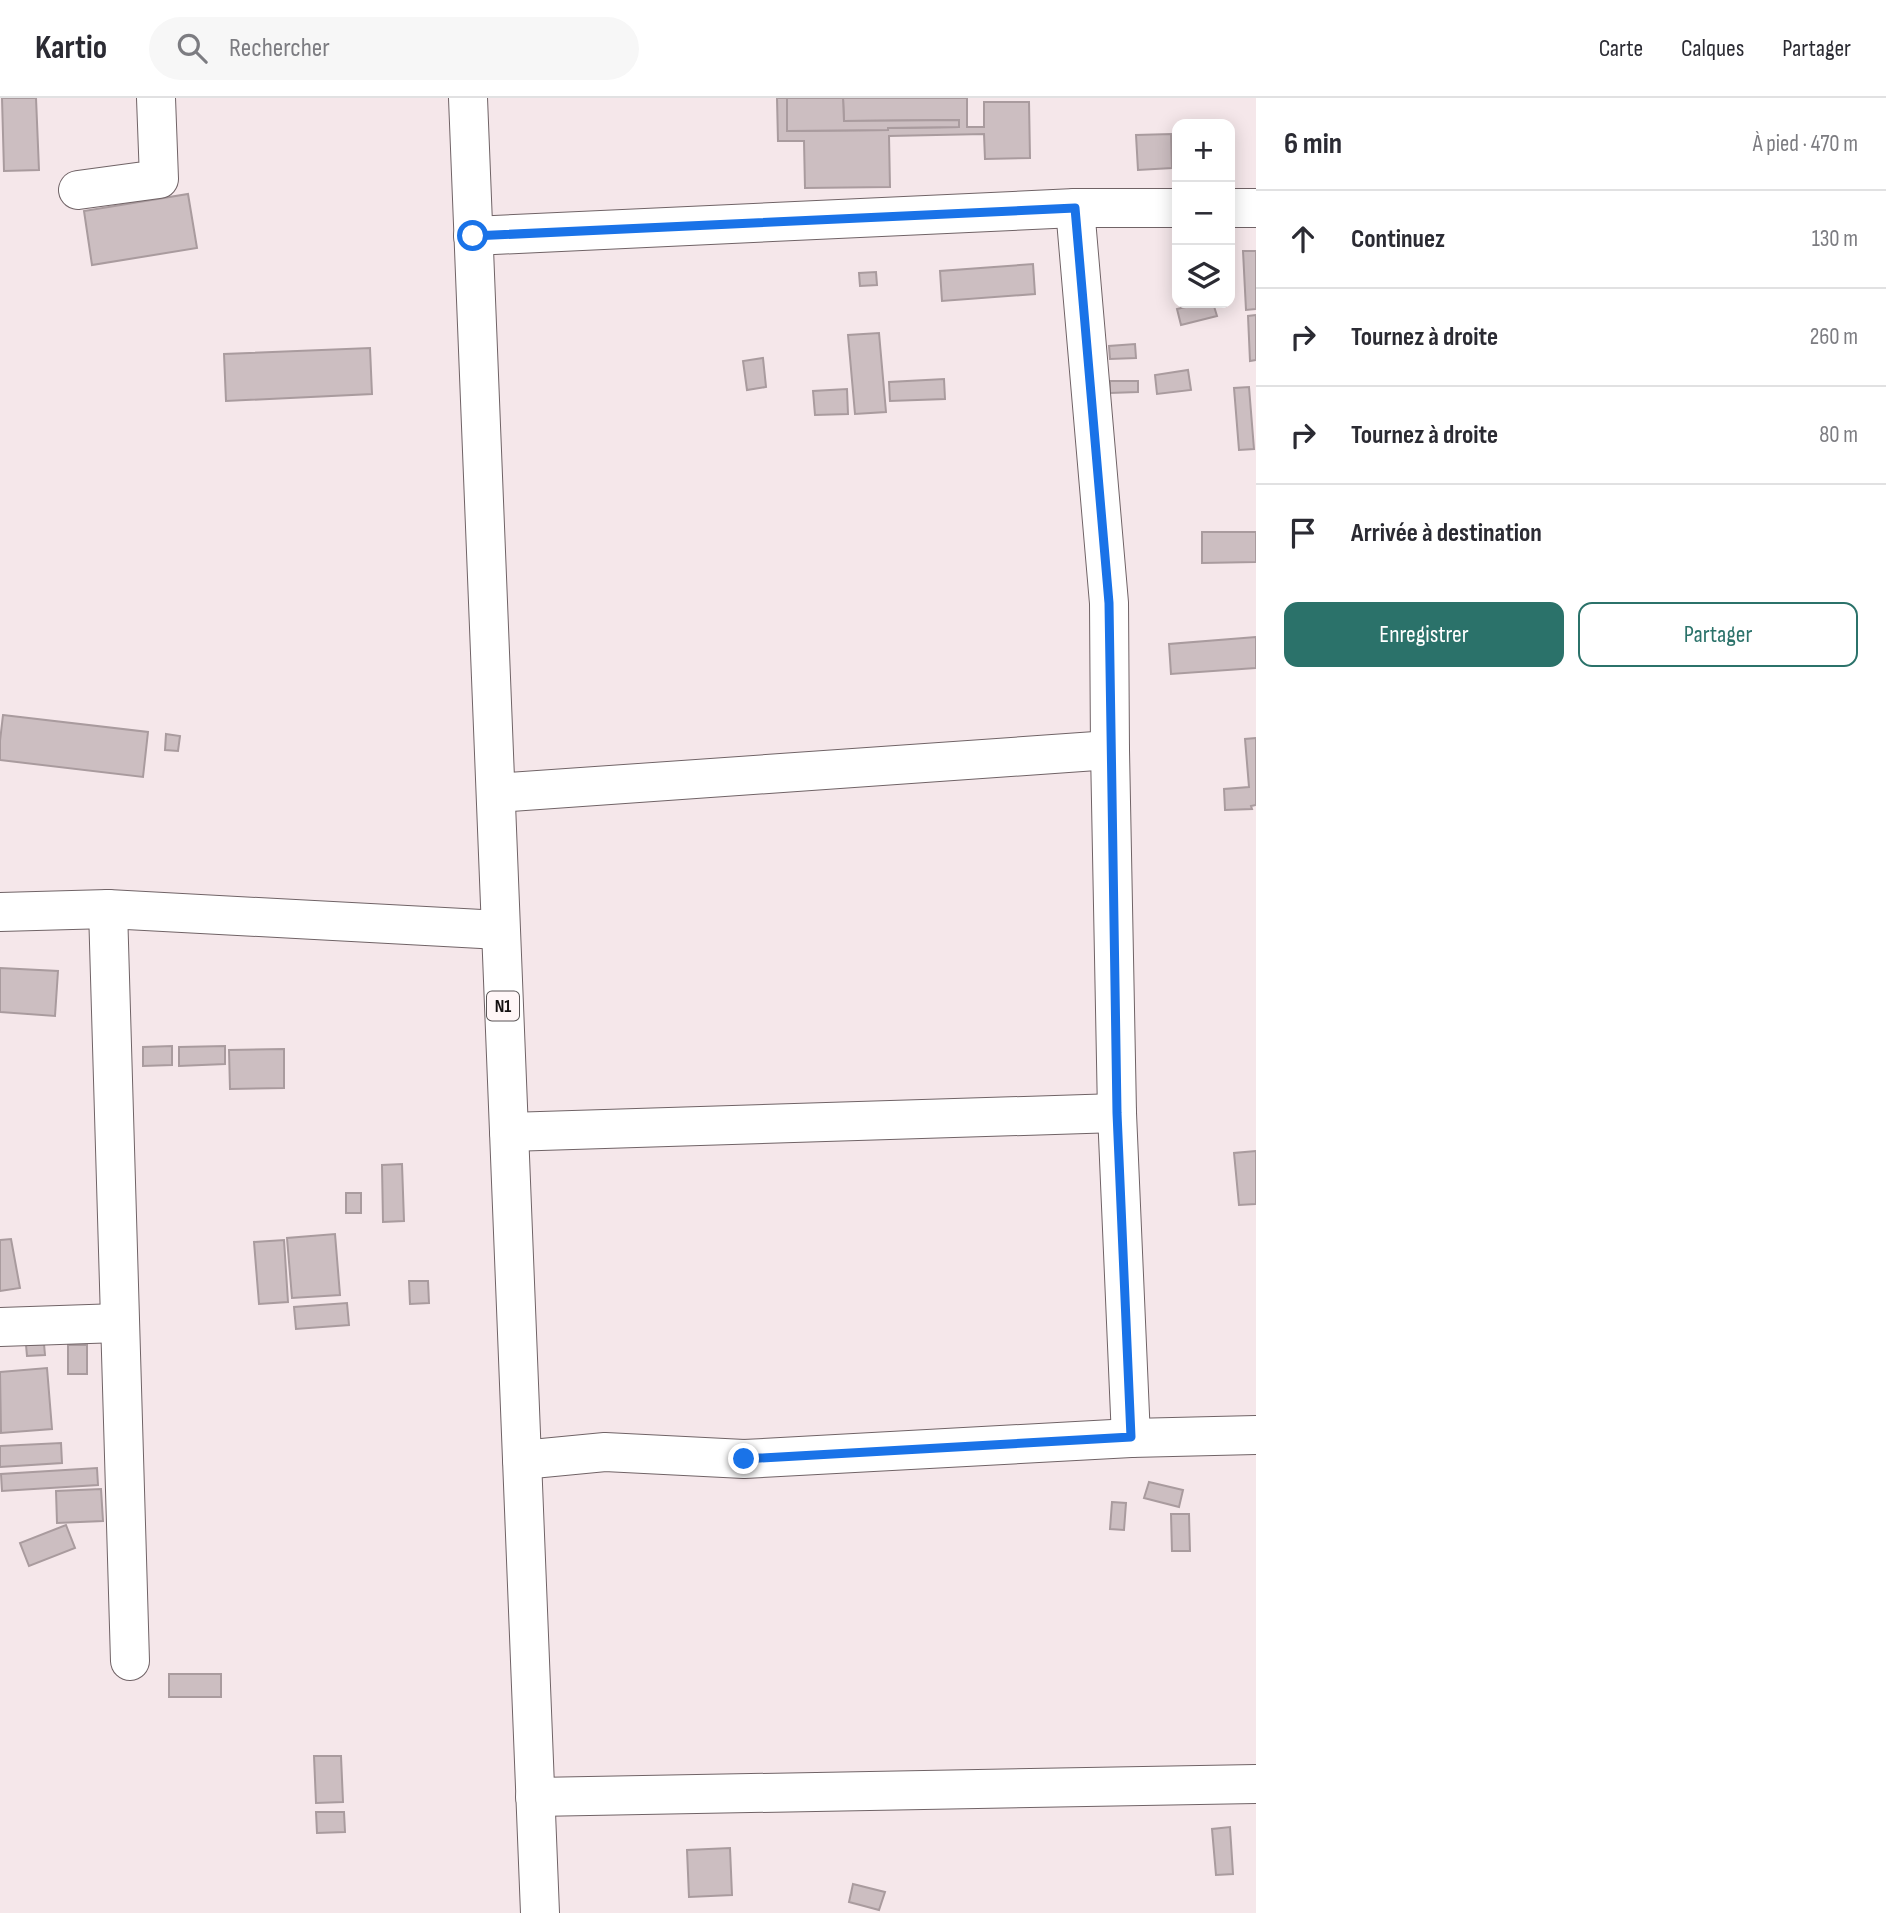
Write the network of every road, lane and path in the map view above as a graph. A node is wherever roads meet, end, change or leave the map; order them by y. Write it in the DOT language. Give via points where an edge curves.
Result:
graph roads {
  1 [pos="156,98"];
  2 [pos="468,98"];
  3 [pos="78,190"];
  4 [pos="1075,208"];
  5 [pos="1172,208"];
  6 [pos="1235,208"];
  7 [pos="1256,208"];
  8 [pos="473,236"];
  9 [pos="1110,750"];
  10 [pos="496,793"];
  11 [pos="108,909"];
  12 [pos="0,912"];
  13 [pos="500,930"];
  14 [pos="1117,1113"];
  15 [pos="509,1132"];
  16 [pos="119,1323"];
  17 [pos="0,1327"];
  18 [pos="1256,1435"];
  19 [pos="1131,1437"];
  20 [pos="522,1460"];
  21 [pos="130,1661"];
  22 [pos="1256,1784"];
  23 [pos="535,1797"];
  24 [pos="540,1913"];
  1 -- 3 [label="main road" via="159,179"];
  2 -- 8 [label="main road, N1"];
  4 -- 5 [label="main road"];
  4 -- 8 [label="main road"];
  4 -- 9 [label="main road" via="1109,603"];
  6 -- 7 [label="main road"];
  8 -- 10 [label="main road, N1"];
  9 -- 10 [label="main road"];
  9 -- 14 [label="main road"];
  10 -- 13 [label="main road, N1"];
  11 -- 12 [label="main road"];
  11 -- 13 [label="main road"];
  11 -- 16 [label="main road"];
  13 -- 15 [label="main road, N1"];
  14 -- 15 [label="main road"];
  14 -- 19 [label="main road"];
  15 -- 20 [label="main road, N1"];
  16 -- 17 [label="main road"];
  16 -- 21 [label="main road"];
  18 -- 19 [label="main road"];
  19 -- 20 [label="main road" via="744,1459 605,1452"];
  20 -- 23 [label="main road, N1"];
  22 -- 23 [label="main road"];
  23 -- 24 [label="main road, N1"];
}
